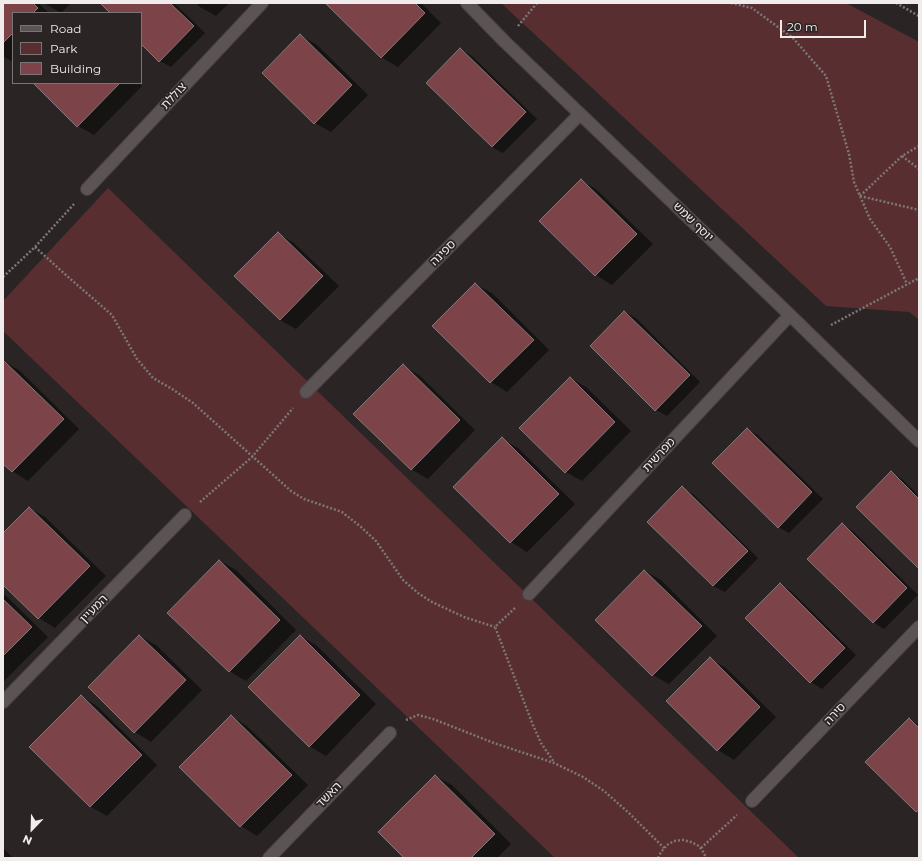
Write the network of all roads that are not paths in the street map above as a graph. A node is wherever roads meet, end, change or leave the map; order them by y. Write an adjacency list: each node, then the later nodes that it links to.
1 (262, 3): 4 (street, צוללת)
2 (467, 3): 3 (street, יוסף שמש)
3 (580, 114): 5 (street, יוסף שמש); 6 (street, ספינה)
4 (87, 189)
5 (790, 315): 7 (street, יוסף שמש); 9 (street, מפרשית)
6 (306, 392)
7 (919, 441)
8 (184, 515): 11 (street, המעיין)
9 (529, 594)
10 (919, 627): 13 (street, סירה)
11 (3, 702)
12 (390, 733): 14 (street, האשד)
13 (752, 801)
14 (269, 858)

